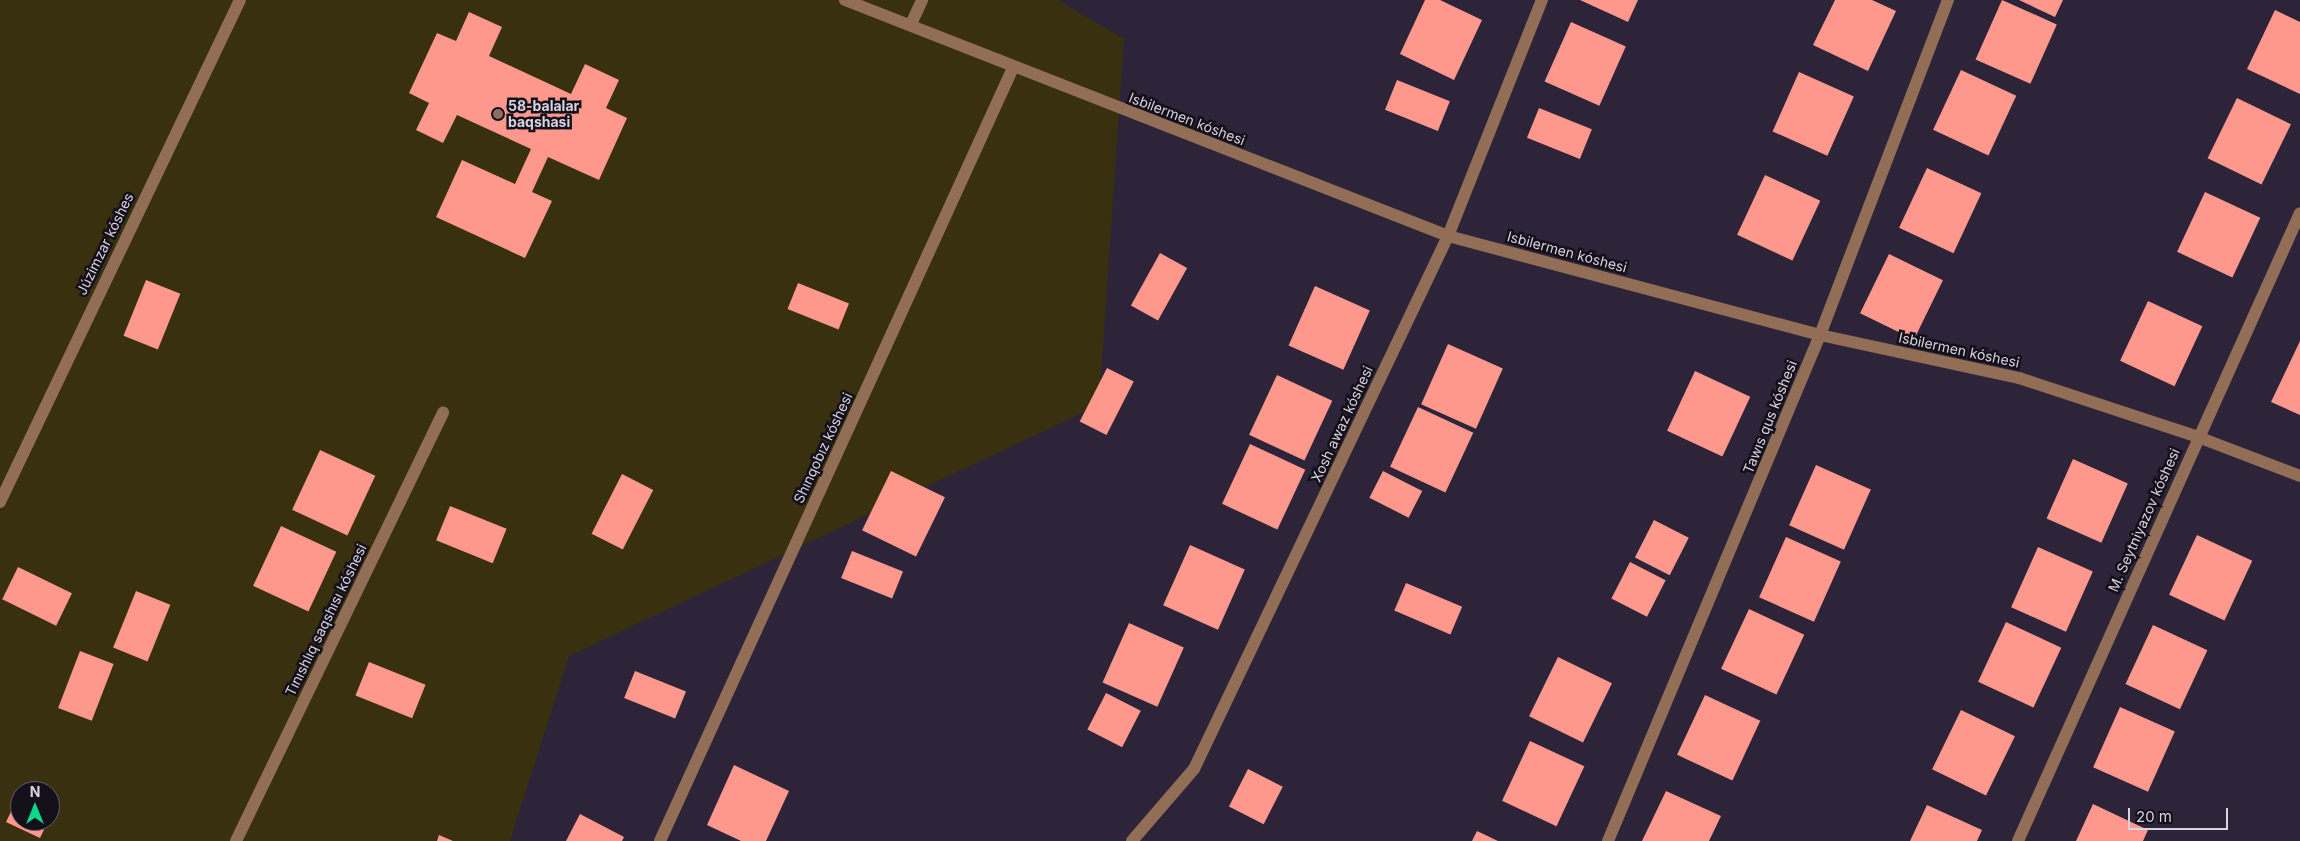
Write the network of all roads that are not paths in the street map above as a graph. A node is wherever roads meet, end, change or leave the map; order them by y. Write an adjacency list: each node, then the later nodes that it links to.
1 (240, 0): 14 (street, Júzimzar kóshes)
2 (845, 0): 6 (street, Isbilermen kóshesi)
3 (922, 0): 6 (street)
4 (1542, 0): 9 (street, Xosh awaz kóshesi)
5 (1948, 0): 10 (street, Tawıs qus kóshesi)
6 (910, 24): 7 (street, Isbilermen kóshesi)
7 (1013, 68): 9 (street, Isbilermen kóshesi); 16 (street, Shınqobız kóshesi)
8 (2300, 213): 12 (street, M. Seytniyazov kóshesi)
9 (1448, 236): 10 (street, Isbilermen kóshesi); 17 (street, Xosh awaz kóshesi)
10 (1820, 335): 12 (street, Isbilermen kóshesi); 18 (street, Tawıs qus kóshesi)
11 (443, 412): 15 (street, Tınıshlıq saqshısı kóshesi)
12 (2198, 437): 13 (street, Isbilermen kóshesi); 19 (street, M. Seytniyazov kóshesi)
13 (2300, 476)
14 (0, 502)
15 (236, 841)
16 (660, 841)
17 (1132, 841)
18 (1608, 841)
19 (2018, 841)

